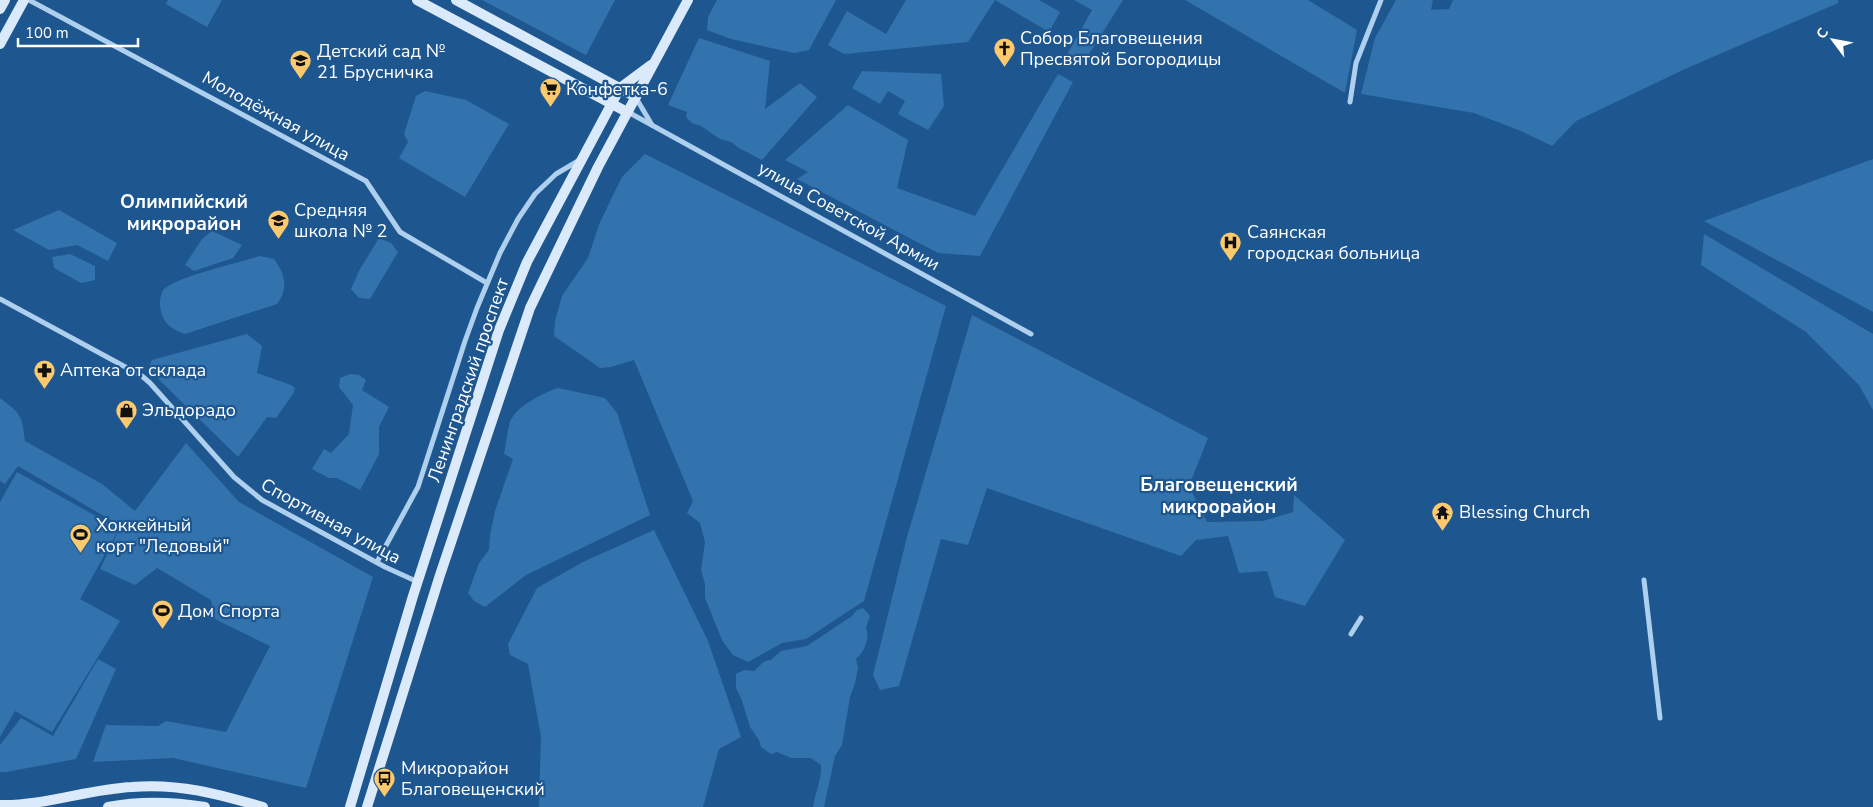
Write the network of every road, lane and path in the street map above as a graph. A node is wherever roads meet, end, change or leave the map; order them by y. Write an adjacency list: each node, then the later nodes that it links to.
1 (5, 0): 8 (main road)
2 (24, 0): 9 (main road)
3 (29, 0): 18 (street, Молодёжная улица)
4 (417, 0): 14 (main road, улица Советской Армии)
5 (456, 0): 11 (main road)
6 (688, 0): 10 (main road, Ленинградский проспект)
7 (1381, 0): 13 (street)
8 (0, 9)
9 (0, 44)
10 (655, 61): 11 (main road, Ленинградский проспект); 12 (main road, Ленинградский проспект)
11 (620, 88): 12 (main road); 14 (main road, Ленинградский проспект)
12 (636, 97): 15 (main road, Ленинградский проспект); 16 (street)
13 (1350, 102)
14 (612, 104): 15 (main road, улица Советской Армии); 17 (main road, Ленинградский проспект)
15 (627, 112): 16 (street, улица Советской Армии); 25 (main road, Ленинградский проспект)
16 (652, 126): 20 (street, улица Советской Армии)
17 (583, 158): 18 (street); 23 (main road, Ленинградский проспект)
18 (488, 282): 21 (street)
19 (0, 299): 21 (street, Спортивная улица)
20 (1032, 334)
21 (377, 562): 23 (street, Спортивная улица)
22 (1644, 580): 28 (street)
23 (418, 582): 24 (main road, Ленинградский проспект)
24 (413, 596): 25 (main road); 35 (main road, Ленинградский проспект)
25 (432, 602): 36 (main road, Ленинградский проспект)
26 (1361, 618): 27 (street)
27 (1351, 634)
28 (1660, 718)
29 (124, 788): 30 (main road); 31 (main road); 34 (main road)
30 (127, 803): 32 (main road); 33 (main road)
31 (0, 805)
32 (108, 807)
33 (205, 807)
34 (263, 807)
35 (350, 807)
36 (367, 807)

